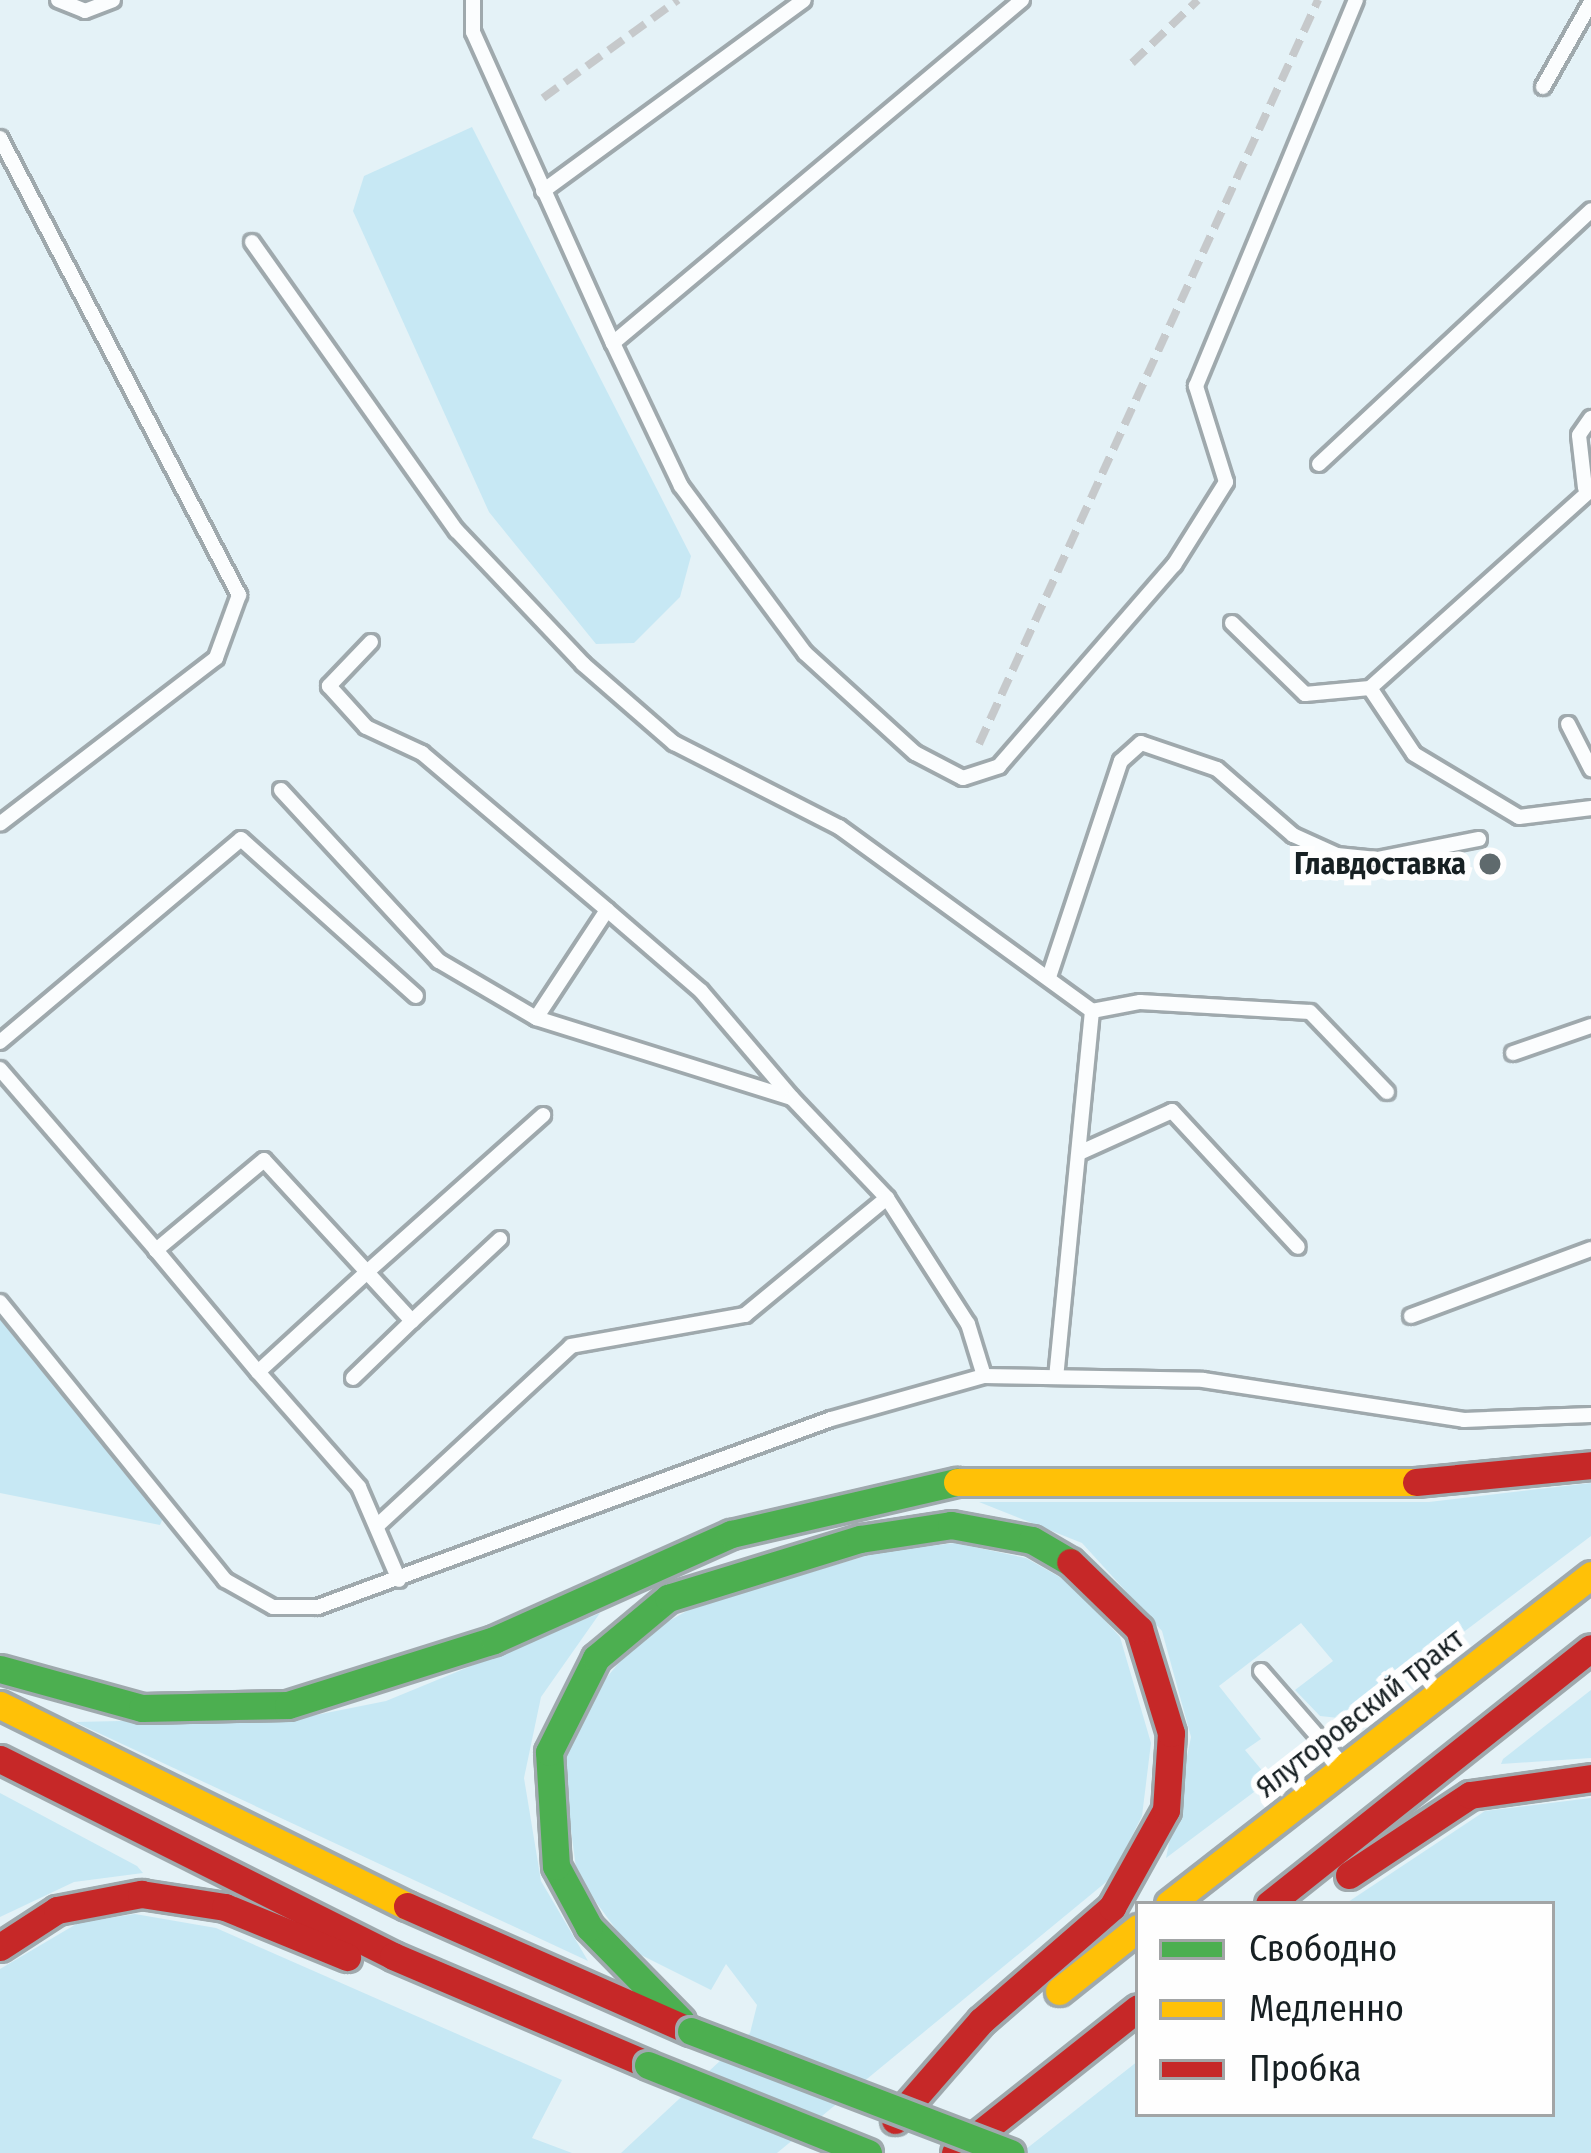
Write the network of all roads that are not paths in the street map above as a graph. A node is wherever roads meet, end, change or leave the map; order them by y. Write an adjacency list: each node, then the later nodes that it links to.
1 (58, 0): 2 (lane)
2 (113, 0)
3 (473, 0): 10 (lane)
4 (805, 0): 10 (lane)
5 (1022, 0): 13 (lane)
6 (1356, 0): 13 (lane)
7 (1591, 2): 8 (lane)
8 (1543, 87)
9 (0, 138): 24 (lane)
10 (543, 191): 13 (lane)
11 (1591, 210): 15 (lane)
12 (253, 242): 27 (lane)
13 (613, 343)
14 (1591, 418): 16 (lane)
15 (1318, 464)
16 (1588, 489): 19 (lane)
17 (1232, 623): 19 (lane)
18 (371, 642): 26 (lane)
19 (1370, 688): 23 (lane)
20 (1568, 724): 21 (lane)
21 (1591, 769)
22 (281, 790): 30 (lane)
23 (1591, 808)
24 (0, 824)
25 (1479, 839): 27 (lane)
26 (607, 910): 30 (lane); 36 (lane)
27 (1049, 977): 29 (lane)
28 (416, 996): 32 (lane)
29 (1092, 1011): 35 (lane); 38 (lane)
30 (536, 1018): 36 (lane)
31 (1591, 1026): 33 (lane)
32 (0, 1042)
33 (1513, 1053)
34 (0, 1069): 43 (lane)
35 (1387, 1092)
36 (792, 1098): 39 (lane)
37 (544, 1115): 44 (lane)
38 (1079, 1153): 41 (lane); 48 (lane)
39 (887, 1198): 50 (lane); 54 (lane)
40 (500, 1239): 47 (lane)
41 (1298, 1247)
42 (1591, 1249): 46 (lane)
43 (156, 1250): 44 (lane); 49 (lane)
44 (367, 1272): 47 (lane); 49 (lane)
45 (0, 1302): 56 (lane)
46 (1411, 1316)
47 (412, 1321): 51 (lane)
48 (1057, 1370): 50 (lane); 52 (lane)
49 (258, 1372): 54 (lane)
50 (984, 1376): 56 (lane)
51 (352, 1378)
52 (1591, 1415)
53 (1591, 1465): 58 (main road)
54 (378, 1525): 56 (lane)
55 (1591, 1575): 62 (main road, Ялуторовский тракт)
56 (399, 1580)
57 (1591, 1648): 65 (main road)
58 (0, 1670)
59 (1261, 1671): 62 (lane)
60 (0, 1705): 71 (main road)
61 (0, 1760): 73 (main road)
62 (1344, 1766): 64 (main road, Ялуторовский тракт)
63 (1591, 1778): 66 (main road)
64 (1173, 1901)
65 (1273, 1901)
66 (1314, 1901)
67 (1135, 1930): 74 (main road)
68 (0, 1947): 73 (main road)
69 (1135, 2010): 72 (main road)
70 (1135, 2021): 72 (main road)
71 (691, 2031): 74 (main road); 78 (main road, bridge)
72 (1074, 2058): 77 (main road)
73 (640, 2062): 76 (main road, bridge)
74 (895, 2120): 75 (main road)
75 (852, 2153)
76 (868, 2153)
77 (955, 2153)
78 (1010, 2153)

